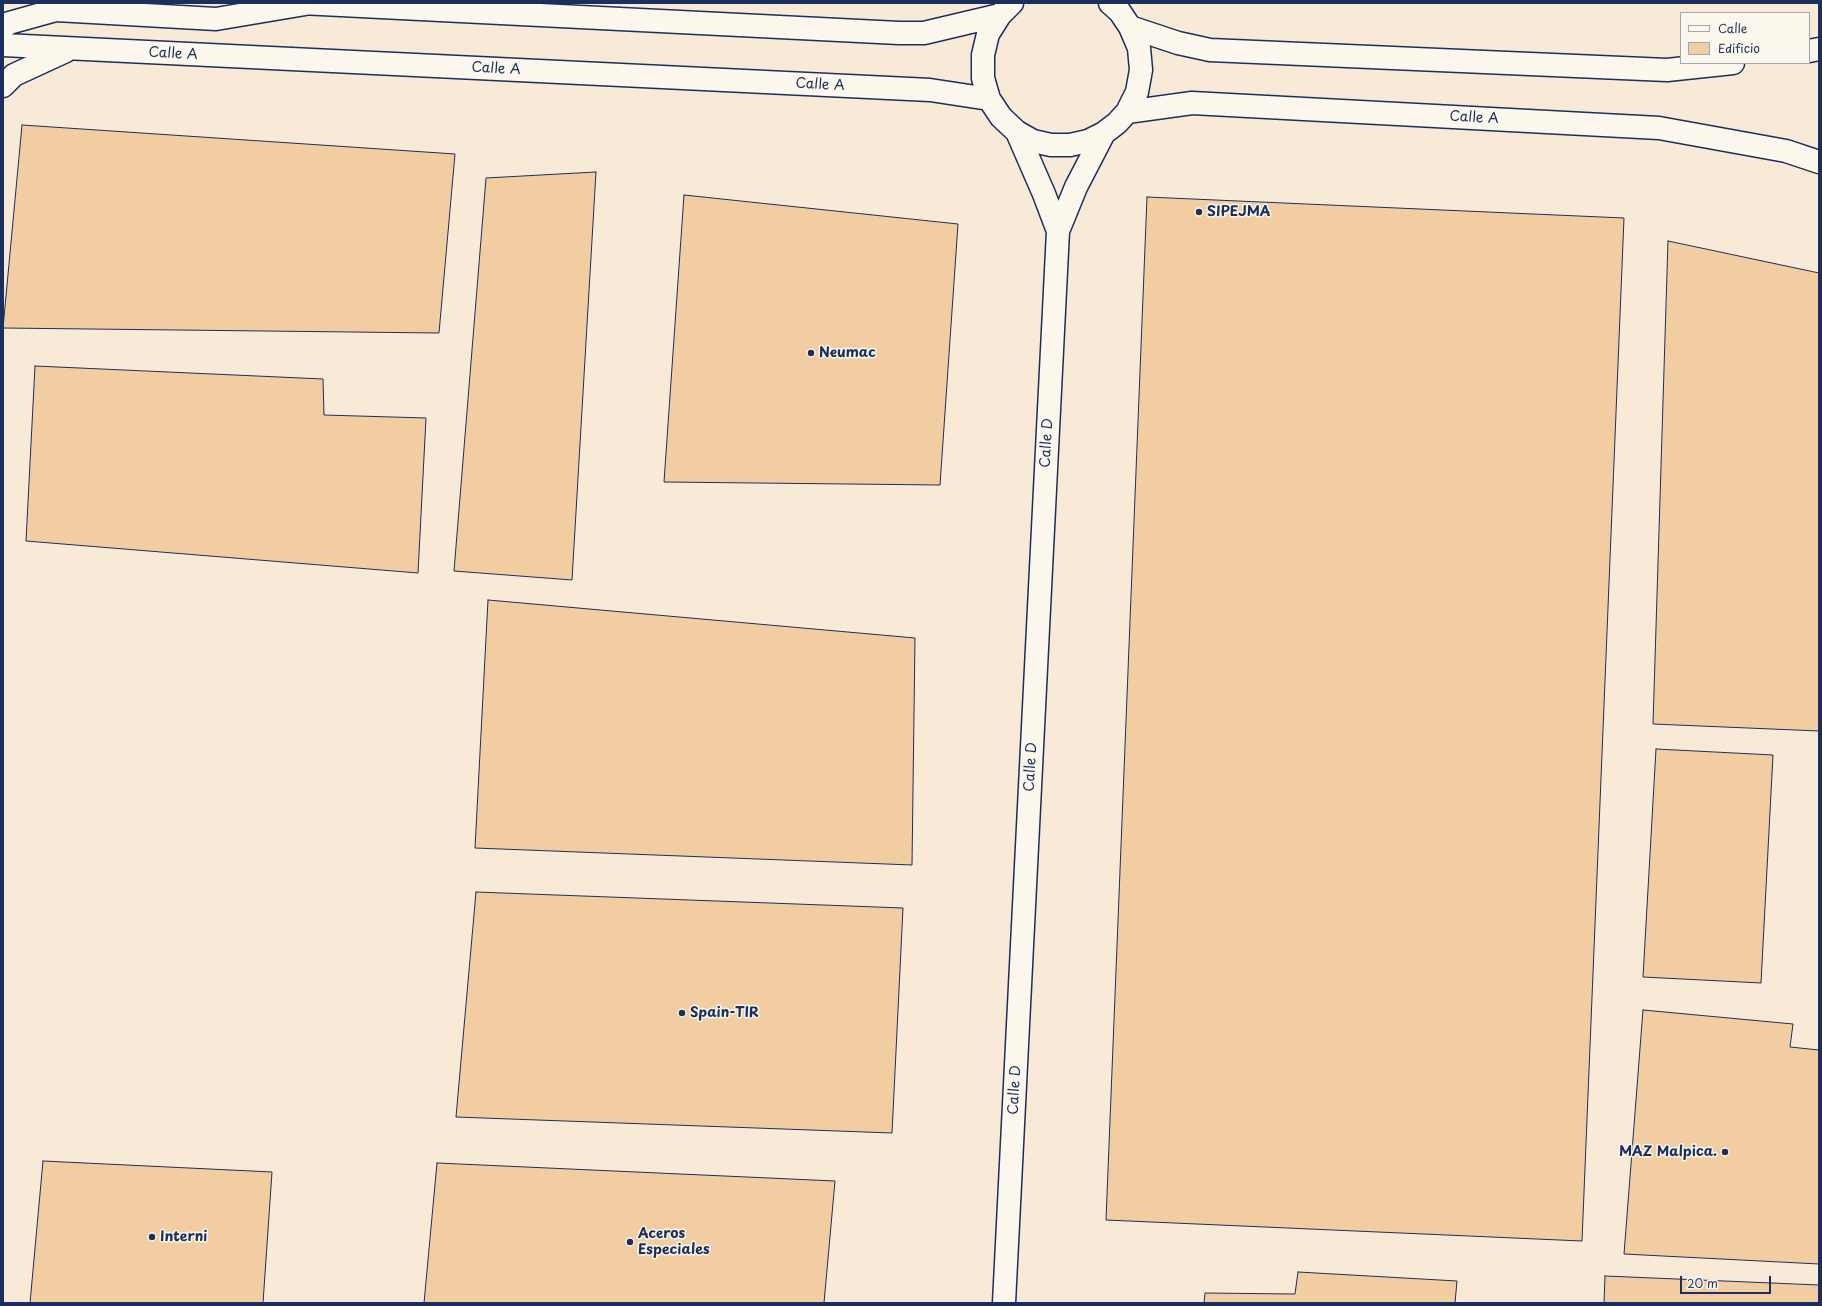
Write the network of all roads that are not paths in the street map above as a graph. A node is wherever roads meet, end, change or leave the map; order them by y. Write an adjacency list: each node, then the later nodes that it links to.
1 (301, 3): 3 (street)
2 (1110, 3): 6 (street)
3 (311, 4): 4 (street); 5 (street)
4 (1006, 9): 11 (street)
5 (3, 27)
6 (1130, 27): 9 (street); 12 (street)
7 (3, 46): 8 (street, Calle A)
8 (69, 49): 10 (street); 11 (street, Calle A)
9 (1724, 64)
10 (3, 86)
11 (989, 99): 13 (street)
12 (1127, 112): 14 (street); 15 (street, Calle A)
13 (1017, 132): 14 (street); 16 (street, Calle D)
14 (1104, 133): 16 (street, Calle D)
15 (1819, 162)
16 (1058, 231): 17 (street, Calle D)
17 (1004, 1303)

